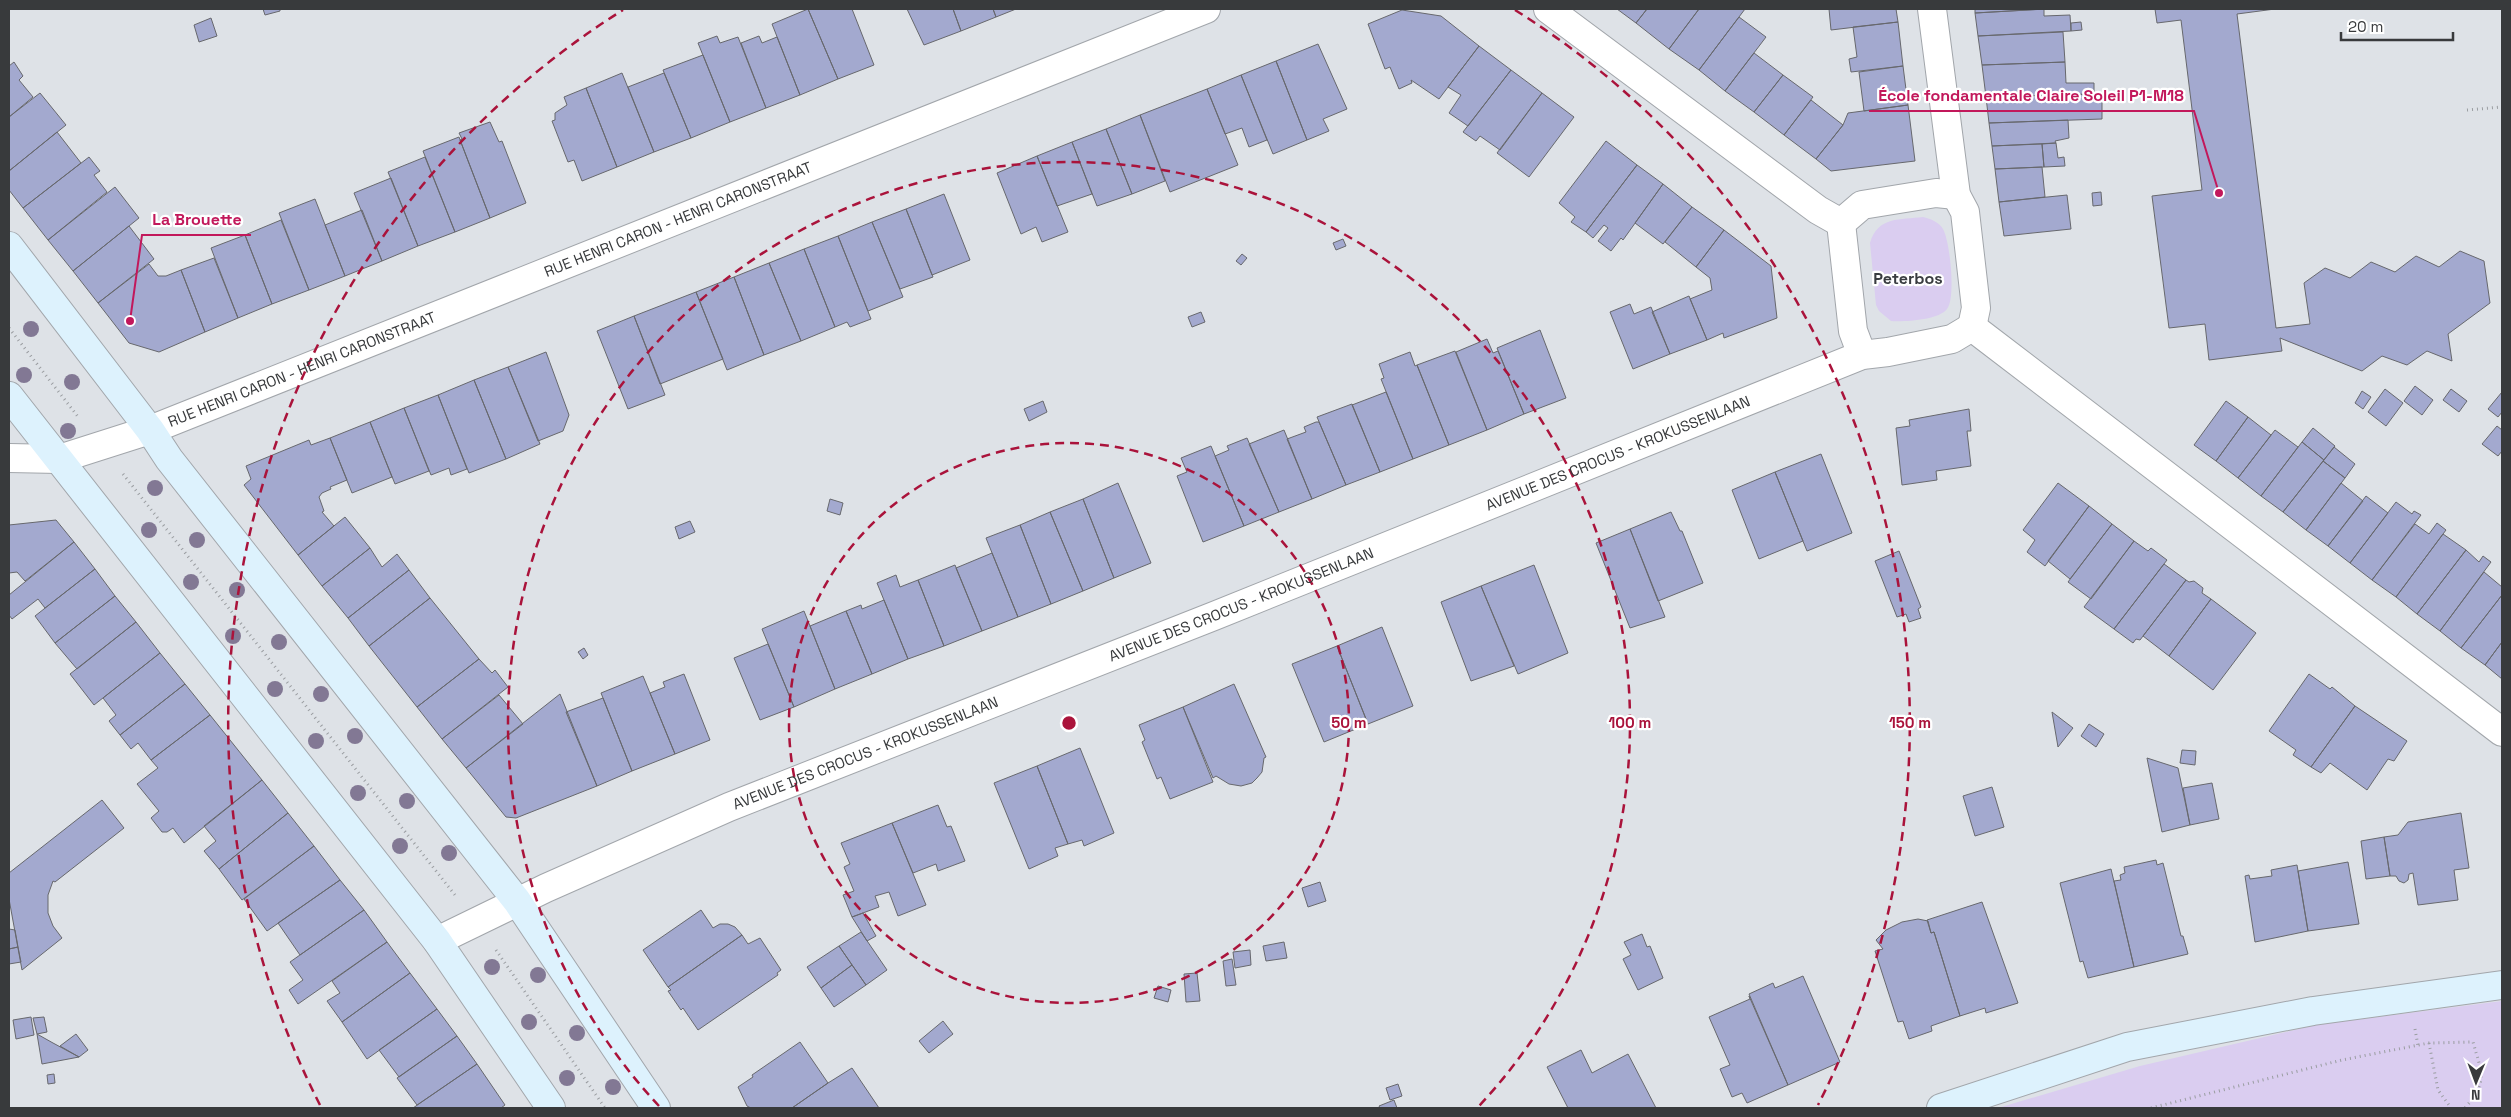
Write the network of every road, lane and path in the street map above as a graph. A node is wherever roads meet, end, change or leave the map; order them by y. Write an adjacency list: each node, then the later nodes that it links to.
1 (1206, 9): 13 (street, RUE HENRI CARON - HENRI CARONSTRAAT)
2 (1548, 9): 7 (street)
3 (1932, 9): 6 (street)
4 (2502, 107): 5 (path)
5 (2467, 110)
6 (1956, 195): 7 (street); 9 (street)
7 (1841, 222): 11 (street)
8 (9, 246): 13 (street)
9 (1972, 326): 11 (street, AVENUE DES CROCUS - KROKUSSENLAAN); 17 (street)
10 (9, 328): 14 (path)
11 (1862, 355): 18 (street, AVENUE DES CROCUS - KROKUSSENLAAN)
12 (9, 396): 16 (street)
13 (150, 430): 14 (street, RUE HENRI CARON - HENRI CARONSTRAAT); 18 (street)
14 (101, 446): 16 (street, RUE HENRI CARON - HENRI CARONSTRAAT); 19 (path)
15 (9, 458): 16 (street, RUE HENRI CARON - HENRI CARONSTRAAT)
16 (59, 458): 20 (street)
17 (2502, 732)
18 (518, 902): 19 (street, AVENUE DES CROCUS - KROKUSSENLAAN); 25 (street)
19 (476, 921): 20 (street, AVENUE DES CROCUS - KROKUSSENLAAN); 24 (path)
20 (437, 941): 23 (street)
21 (2502, 985): 26 (street)
22 (2429, 1043): 27 (path); 28 (path); 29 (path)
23 (551, 1108)
24 (605, 1108)
25 (656, 1108)
26 (1941, 1108)
27 (2150, 1108)
28 (2451, 1108)
29 (2465, 1108)

